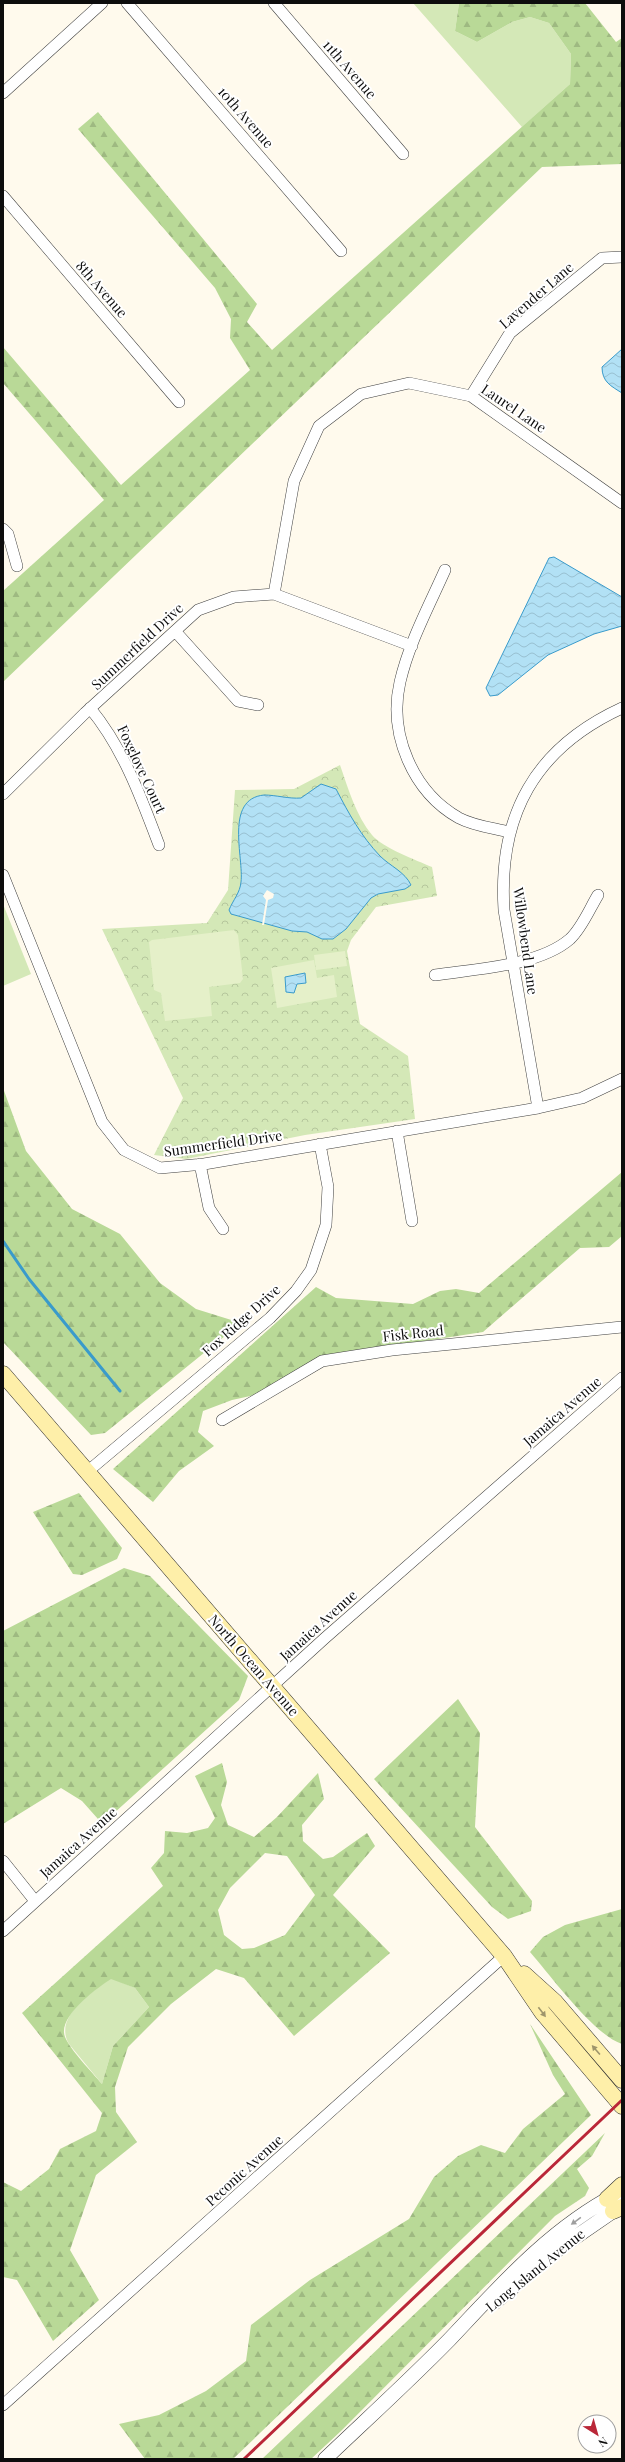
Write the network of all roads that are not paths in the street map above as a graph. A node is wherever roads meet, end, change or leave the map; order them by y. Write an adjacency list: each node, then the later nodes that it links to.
1 (102, 3): 4 (street)
2 (127, 3): 7 (street, 10th Avenue)
3 (274, 3): 5 (street, 11th Avenue)
4 (3, 94)
5 (403, 154)
6 (3, 196): 10 (street, 8th Avenue)
7 (341, 251)
8 (622, 257): 9 (street, Lavender Lane)
9 (471, 396): 11 (street, Laurel Lane); 15 (street, Laurel Lane)
10 (179, 402)
11 (622, 503)
12 (3, 529): 13 (street)
13 (17, 566)
14 (445, 570): 17 (street)
15 (274, 594): 16 (street, Summerfield Drive); 17 (street, Summerfield Drive)
16 (174, 631): 18 (street); 19 (street, Summerfield Drive)
17 (412, 646): 22 (street)
18 (258, 705)
19 (90, 708): 21 (street, Summerfield Drive); 23 (street, Foxglove Court)
20 (622, 708): 22 (street, Willowbend Lane)
21 (3, 794)
22 (509, 832): 26 (street, Willowbend Lane)
23 (159, 845)
24 (3, 876): 32 (street, Summerfield Drive)
25 (598, 895): 26 (street)
26 (513, 962): 27 (street); 29 (street, Willowbend Lane)
27 (435, 975)
28 (622, 1079): 29 (street, Summerfield Drive)
29 (538, 1108): 30 (street, Summerfield Drive)
30 (396, 1131): 31 (street, Summerfield Drive); 33 (street)
31 (320, 1144): 32 (street, Summerfield Drive); 39 (street, Fox Ridge Drive)
32 (200, 1164): 34 (street)
33 (412, 1221)
34 (223, 1229)
35 (622, 1328): 38 (street, Fisk Road)
36 (3, 1374): 39 (main road, North Ocean Avenue)
37 (622, 1378): 40 (street, Jamaica Avenue)
38 (222, 1420)
39 (87, 1472): 40 (main road, North Ocean Avenue)
40 (272, 1686): 42 (street, Jamaica Avenue); 44 (main road, North Ocean Avenue)
41 (3, 1861): 42 (street)
42 (35, 1901): 43 (street, Jamaica Avenue)
43 (3, 1931)
44 (504, 1956): 45 (main road, North Ocean Avenue, one-way to 44); 46 (main road, North Ocean Avenue, one-way to 46); 50 (street, Peconic Avenue)
45 (622, 2080)
46 (622, 2106)
47 (622, 2185): 49 (main road)
48 (622, 2191): 49 (street, Long Island Avenue)
49 (616, 2206): 51 (street, Long Island Avenue)
50 (3, 2405)
51 (325, 2459)

